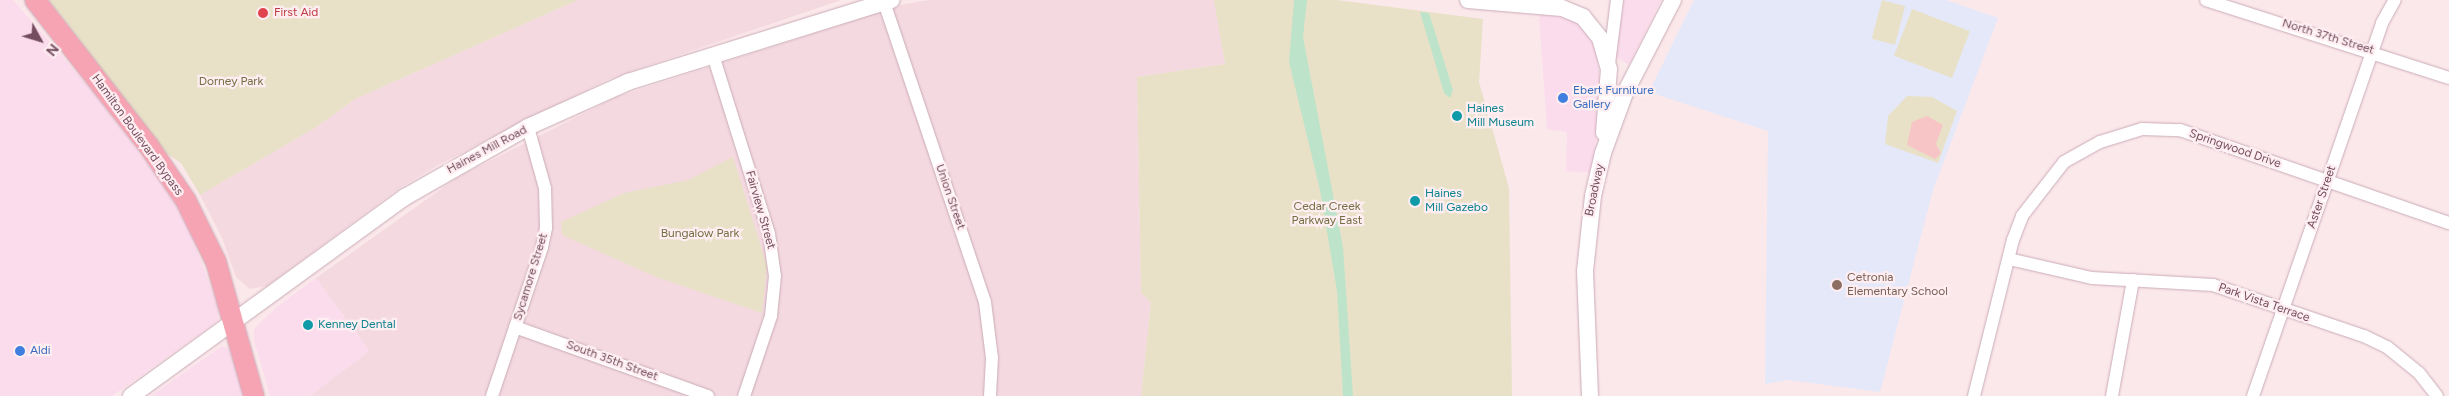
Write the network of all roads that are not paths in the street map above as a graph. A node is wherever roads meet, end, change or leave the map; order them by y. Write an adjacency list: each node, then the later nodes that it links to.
1 (35, 0): 19 (main road, Hamilton Boulevard Bypass)
2 (1468, 0): 10 (street)
3 (1617, 0): 10 (street)
4 (1673, 0): 13 (street, Broadway)
5 (2206, 0): 8 (street, North 37th Street)
6 (2395, 0): 8 (street, Aster Street)
7 (888, 1): 9 (street, Haines Mill Road); 26 (street, Union Street)
8 (2372, 50): 11 (street, North 37th Street); 14 (street, Aster Street)
9 (713, 55): 12 (street, Haines Mill Road); 25 (street, Fairview Street)
10 (1609, 69): 13 (street)
11 (2449, 78)
12 (528, 127): 19 (street, Haines Mill Road); 20 (street, Sycamore Street)
13 (1603, 153): 27 (street, Broadway)
14 (2328, 181): 15 (street, Springwood Drive); 16 (street, Springwood Drive); 18 (street, Aster Street)
15 (2449, 223)
16 (2009, 259): 17 (street, Park Vista Terrace); 28 (street, Springwood Drive)
17 (2133, 280): 18 (street, Park Vista Terrace); 29 (street)
18 (2283, 311): 30 (street, Aster Street); 31 (street, Park Vista Terrace)
19 (234, 324): 21 (street, Haines Mill Road); 22 (main road, Hamilton Boulevard Bypass)
20 (515, 327): 23 (street, Sycamore Street); 24 (street, South 35th Street)
21 (132, 396)
22 (254, 396)
23 (492, 396)
24 (708, 396)
25 (744, 396)
26 (990, 396)
27 (1590, 396)
28 (1974, 396)
29 (2112, 396)
30 (2253, 396)
31 (2437, 396)

